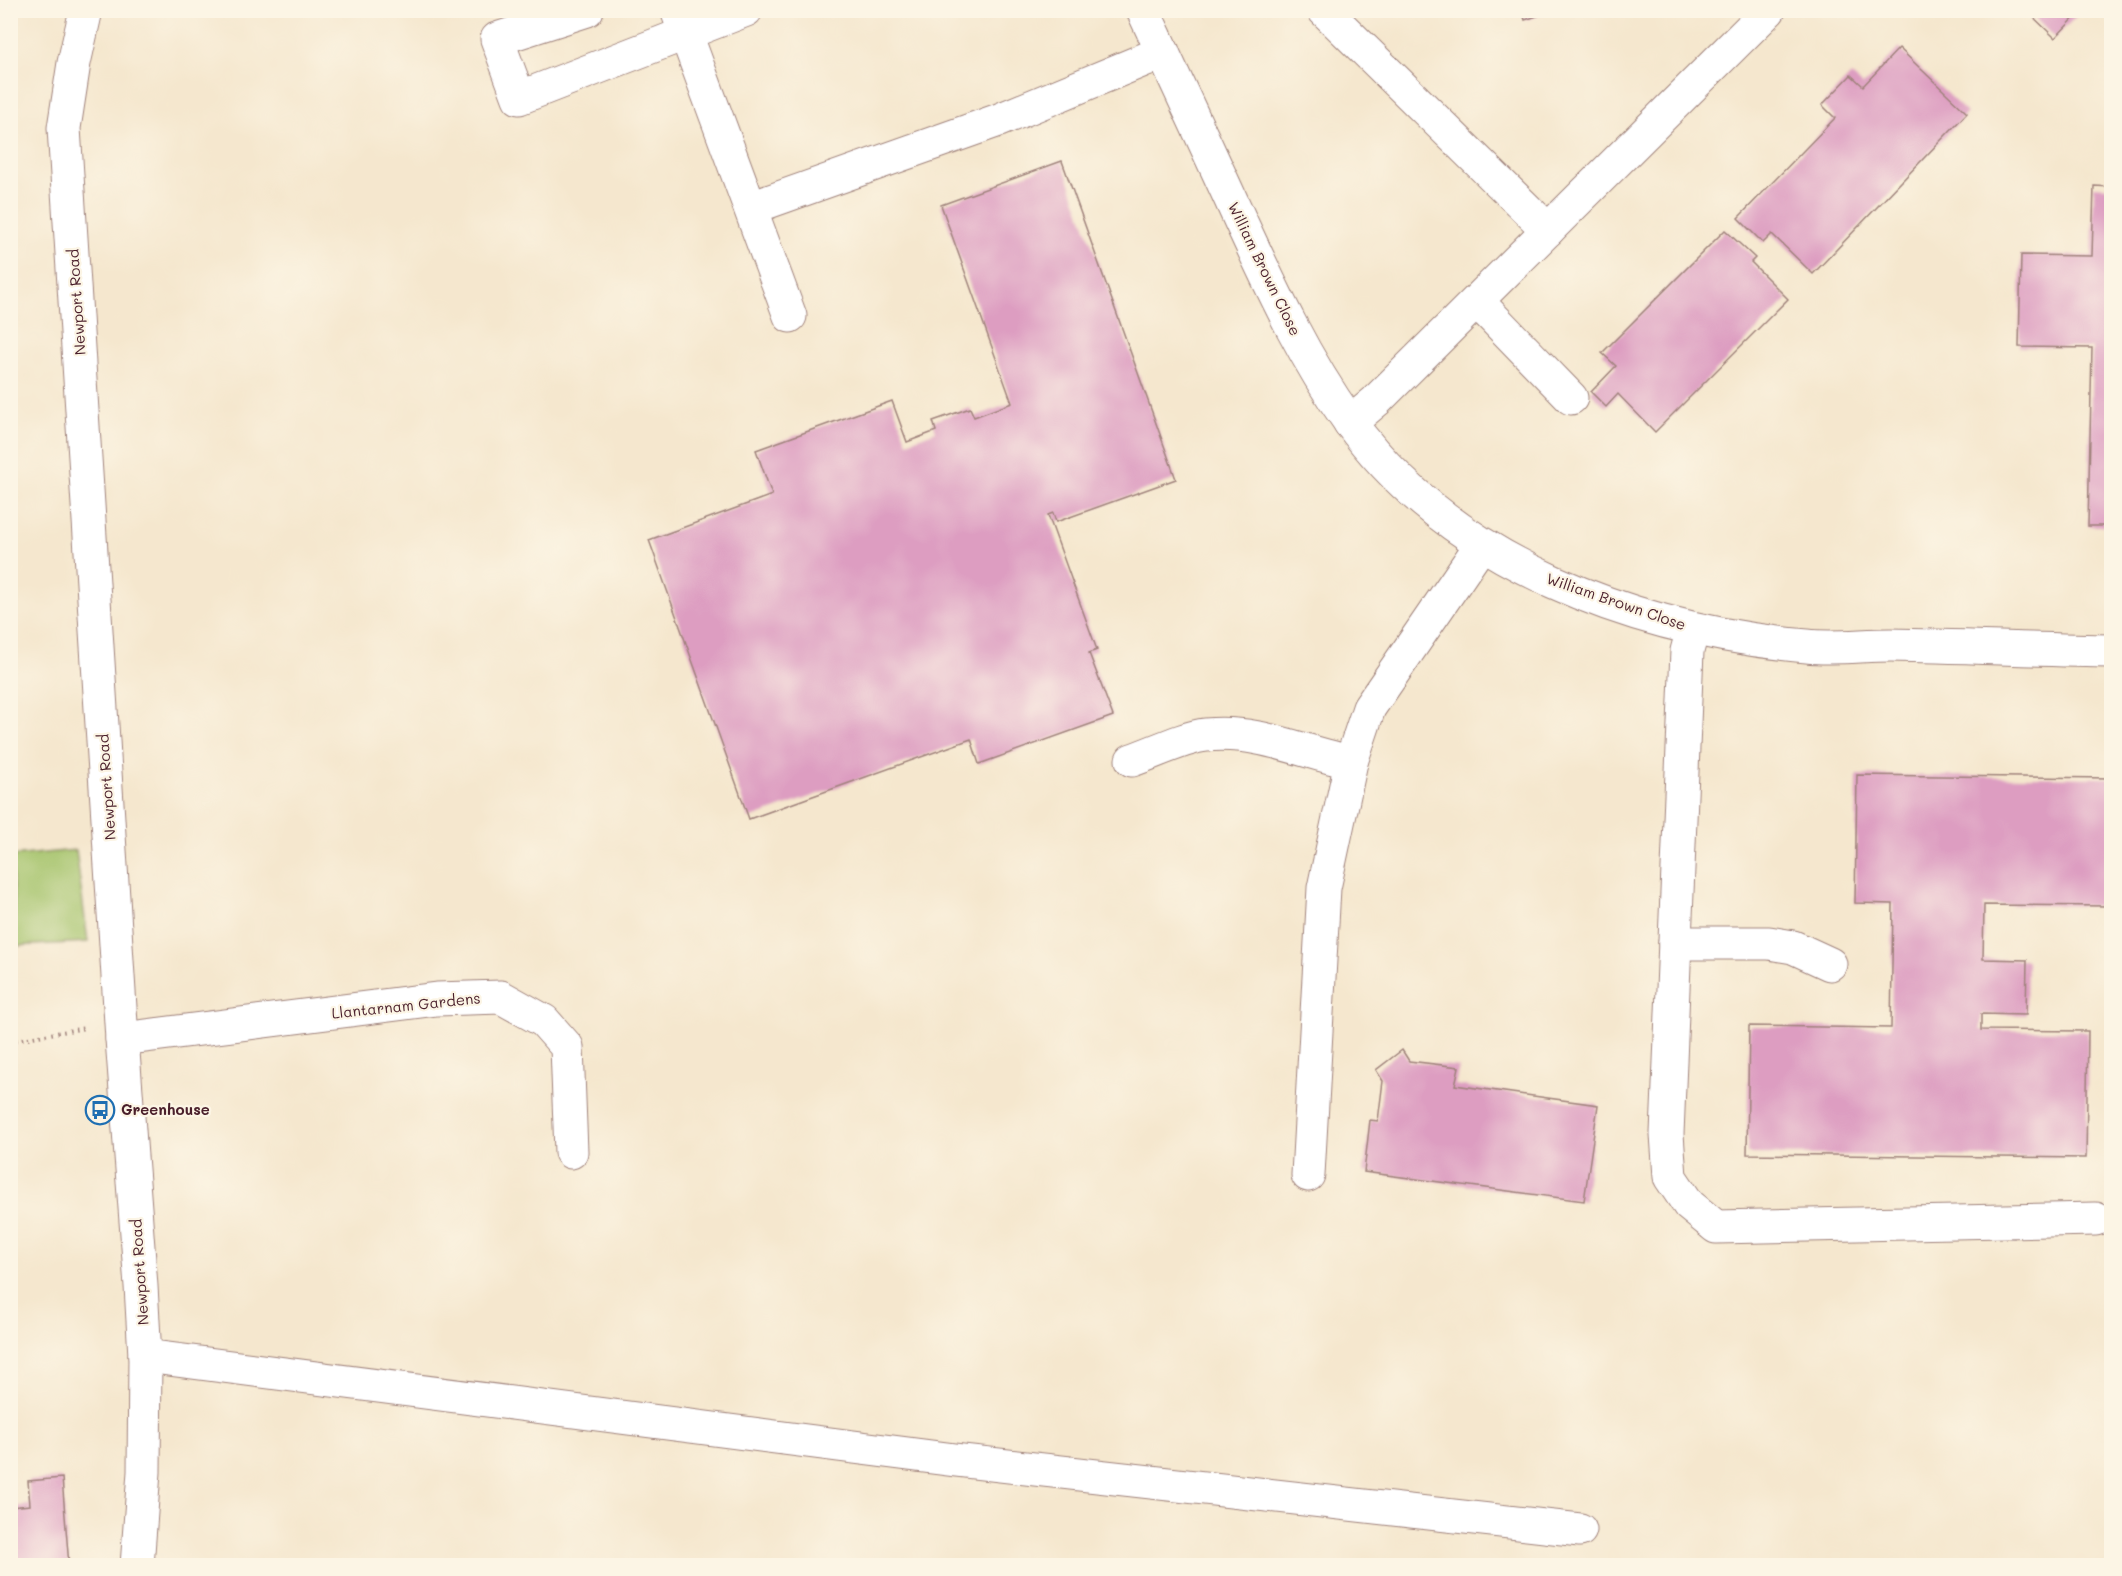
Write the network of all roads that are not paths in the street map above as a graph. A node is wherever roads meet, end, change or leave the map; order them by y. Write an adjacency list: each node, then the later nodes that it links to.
1 (86, 10): 22 (street, Newport Road)
2 (587, 10): 7 (street)
3 (746, 10): 7 (street)
4 (1143, 10): 8 (street, William Brown Close)
5 (1324, 10): 10 (street)
6 (1759, 15): 10 (street)
7 (681, 21): 9 (street)
8 (1162, 52): 9 (street); 14 (street, William Brown Close)
9 (751, 208): 12 (street)
10 (1548, 230): 11 (street)
11 (1477, 301): 13 (street); 14 (street)
12 (790, 316)
13 (1571, 398)
14 (1350, 423): 15 (street, William Brown Close)
15 (1481, 545): 16 (street, William Brown Close); 19 (street)
16 (1693, 628): 17 (street, William Brown Close); 20 (street)
17 (2112, 651)
18 (1132, 760): 19 (street)
19 (1351, 762): 24 (street)
20 (1675, 944): 21 (street); 25 (street)
21 (1830, 964)
22 (122, 1031): 23 (street, Llantarnam Gardens); 26 (street, Newport Road)
23 (572, 1152)
24 (1308, 1175)
25 (2096, 1219)
26 (145, 1356): 27 (street); 28 (street, Newport Road)
27 (1580, 1530)
28 (137, 1566)

